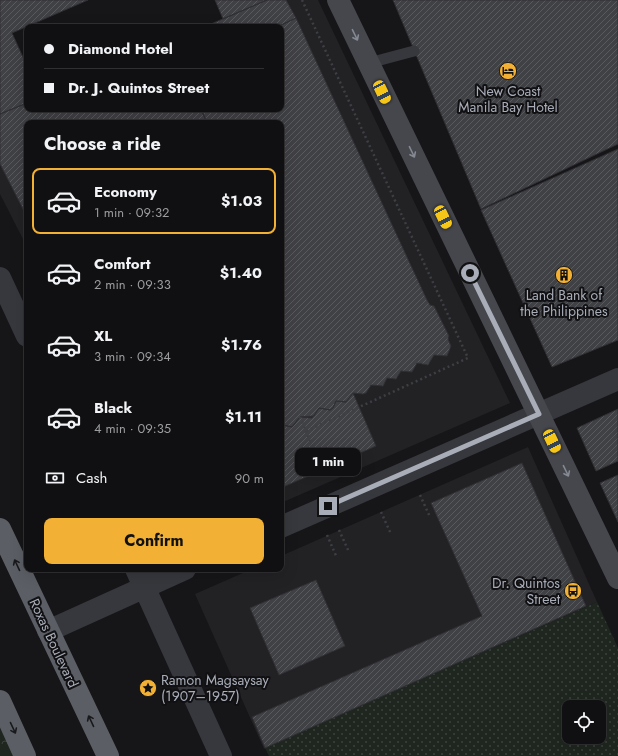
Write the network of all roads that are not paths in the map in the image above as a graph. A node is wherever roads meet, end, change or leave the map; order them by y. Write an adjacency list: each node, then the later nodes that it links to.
1 (338, 0): 3 (main road, one-way to 3)
2 (414, 51): 3 (lane)
3 (369, 64): 7 (main road, one-way to 7)
4 (0, 278): 5 (street)
5 (24, 330)
6 (618, 379): 7 (street)
7 (539, 414): 8 (street); 12 (main road, one-way to 12)
8 (284, 526)
9 (0, 529): 13 (highway, Roxas Boulevard, one-way to 9)
10 (169, 572): 11 (street)
11 (140, 578): 13 (street); 17 (street)
12 (618, 578)
13 (48, 631): 16 (highway, Roxas Boulevard, one-way to 13)
14 (0, 701): 15 (highway, one-way to 15)
15 (25, 756)
16 (108, 756)
17 (221, 756)

